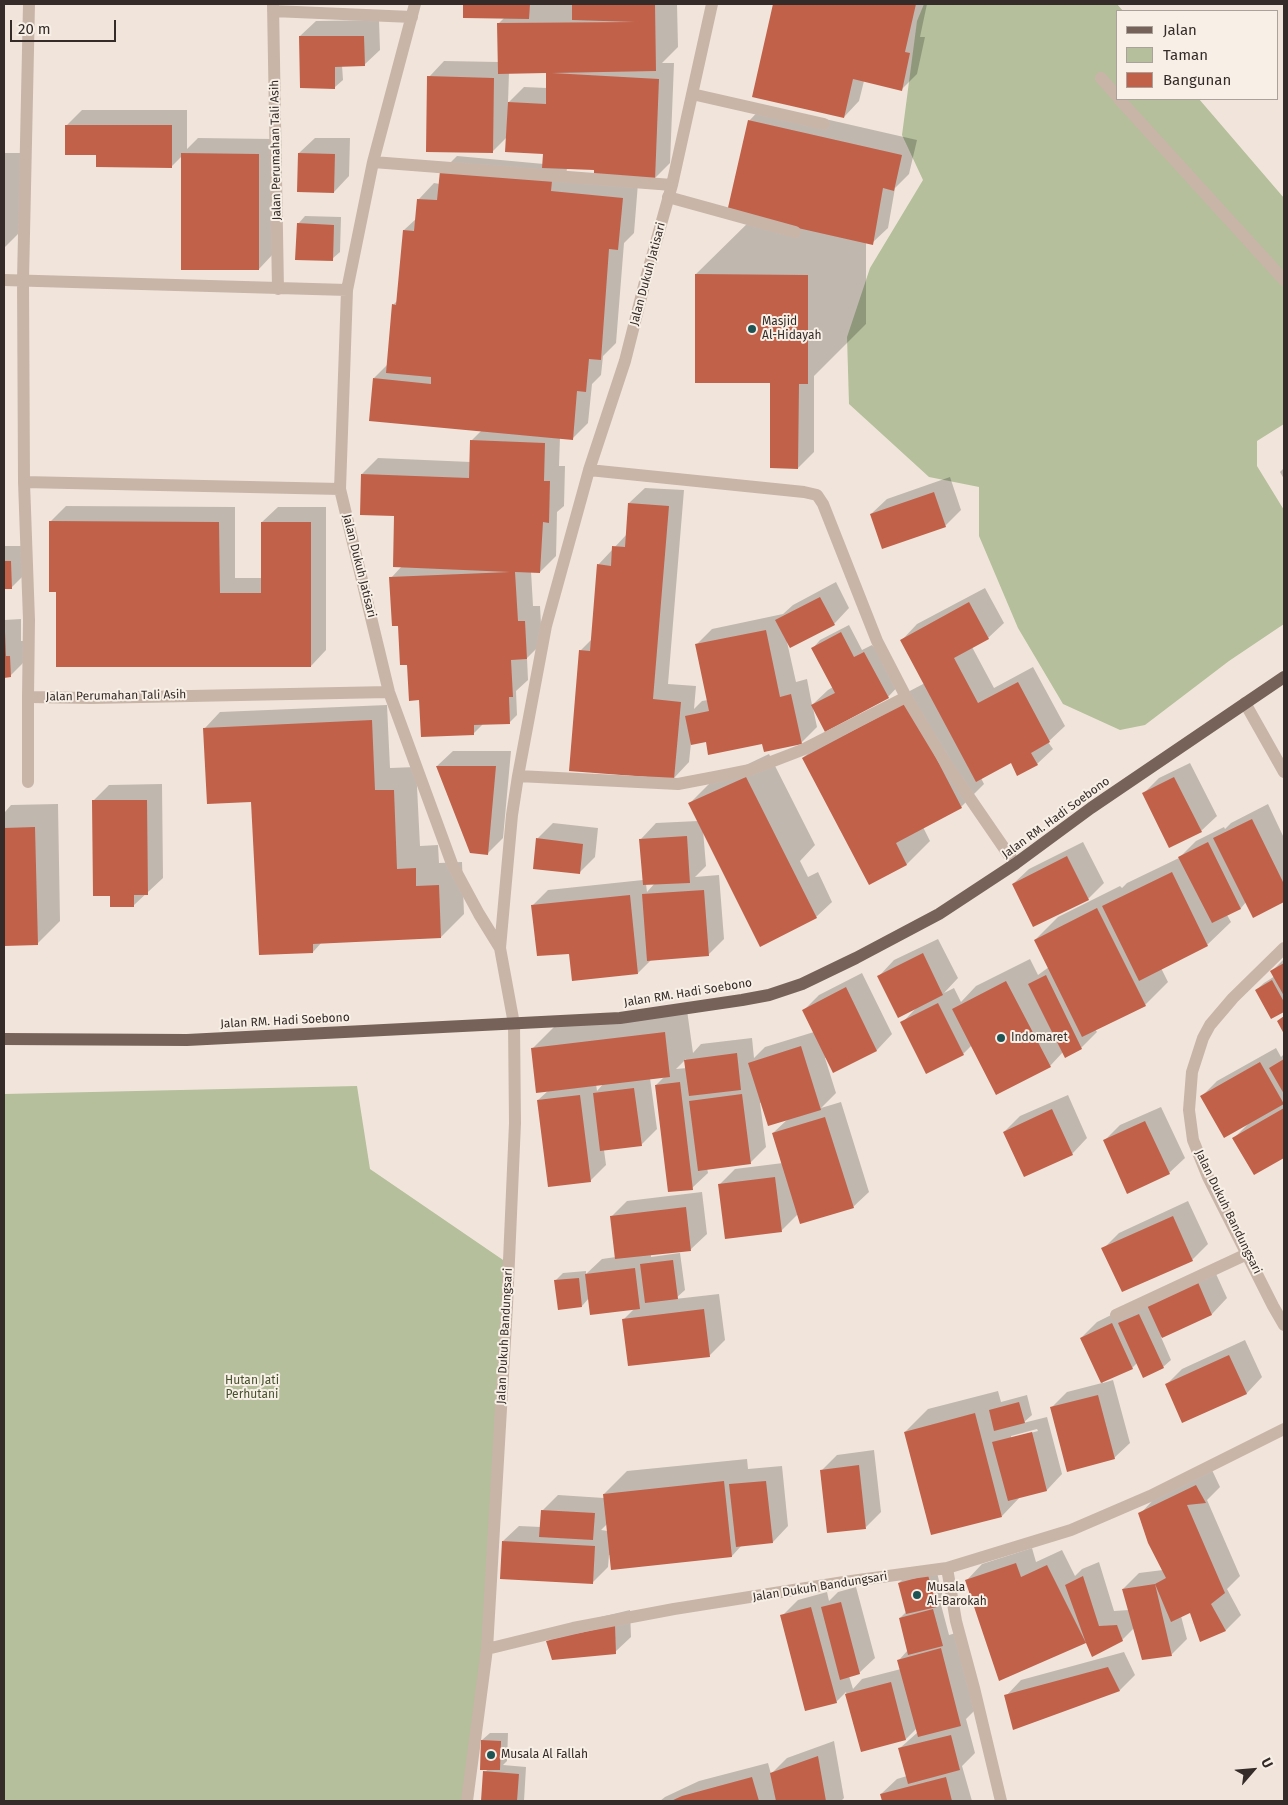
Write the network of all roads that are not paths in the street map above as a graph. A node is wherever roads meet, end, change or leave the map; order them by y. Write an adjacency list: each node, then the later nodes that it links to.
1 (29, 4): 16 (street, Jalan Perumahan Tali Asih)
2 (415, 4): 5 (street, Jalan Dukuh Jatisari)
3 (712, 4): 7 (street, Jalan Dukuh Jatisari)
4 (273, 8): 5 (street, Jalan Perumahan Tali Asih); 18 (street, Jalan Perumahan Tali Asih)
5 (412, 17): 11 (street, Jalan Dukuh Jatisari)
6 (1101, 78): 8 (street)
7 (692, 94): 10 (street); 12 (street, Jalan Dukuh Jatisari)
8 (1116, 95)
9 (1120, 100): 17 (street)
10 (824, 124)
11 (373, 162): 12 (street); 19 (street, Jalan Dukuh Jatisari)
12 (672, 185): 13 (street, Jalan Dukuh Jatisari)
13 (668, 197): 14 (street); 20 (street, Jalan Dukuh Jatisari)
14 (795, 232)
15 (4, 280): 16 (street)
16 (23, 280): 18 (street); 21 (street, Jalan Perumahan Tali Asih)
17 (1284, 280)
18 (278, 289): 19 (street)
19 (347, 290): 22 (street, Jalan Dukuh Jatisari)
20 (589, 470): 25 (street); 29 (street, Jalan Dukuh Jatisari)
21 (24, 482): 22 (street); 26 (street, Jalan Perumahan Tali Asih)
22 (340, 489): 24 (street, Jalan Dukuh Jatisari)
23 (1284, 677): 27 (main road, Jalan RM. Hadi Soebono)
24 (390, 692): 26 (street, Jalan Perumahan Tali Asih); 32 (street, Jalan Dukuh Jatisari)
25 (906, 696): 29 (street); 31 (street)
26 (28, 697): 30 (street)
27 (1245, 703): 28 (street); 31 (main road, Jalan RM. Hadi Soebono)
28 (1284, 772)
29 (518, 776): 32 (street, Jalan Dukuh Jatisari)
30 (28, 782)
31 (1015, 864): 34 (main road, Jalan RM. Hadi Soebono)
32 (500, 948): 34 (street, Jalan Dukuh Jatisari)
33 (1284, 948): 36 (street, Jalan Dukuh Bandungsari)
34 (514, 1024): 35 (main road, Jalan RM. Hadi Soebono); 41 (street, Jalan Dukuh Bandungsari)
35 (4, 1039)
36 (1247, 1254): 37 (street); 38 (street, Jalan Dukuh Bandungsari)
37 (1116, 1315)
38 (1284, 1325)
39 (1284, 1429): 40 (street, Jalan Dukuh Bandungsari)
40 (947, 1568): 41 (street, Jalan Dukuh Bandungsari); 43 (street)
41 (487, 1649): 42 (street, Jalan Dukuh Bandungsari)
42 (467, 1801)
43 (1001, 1801)

